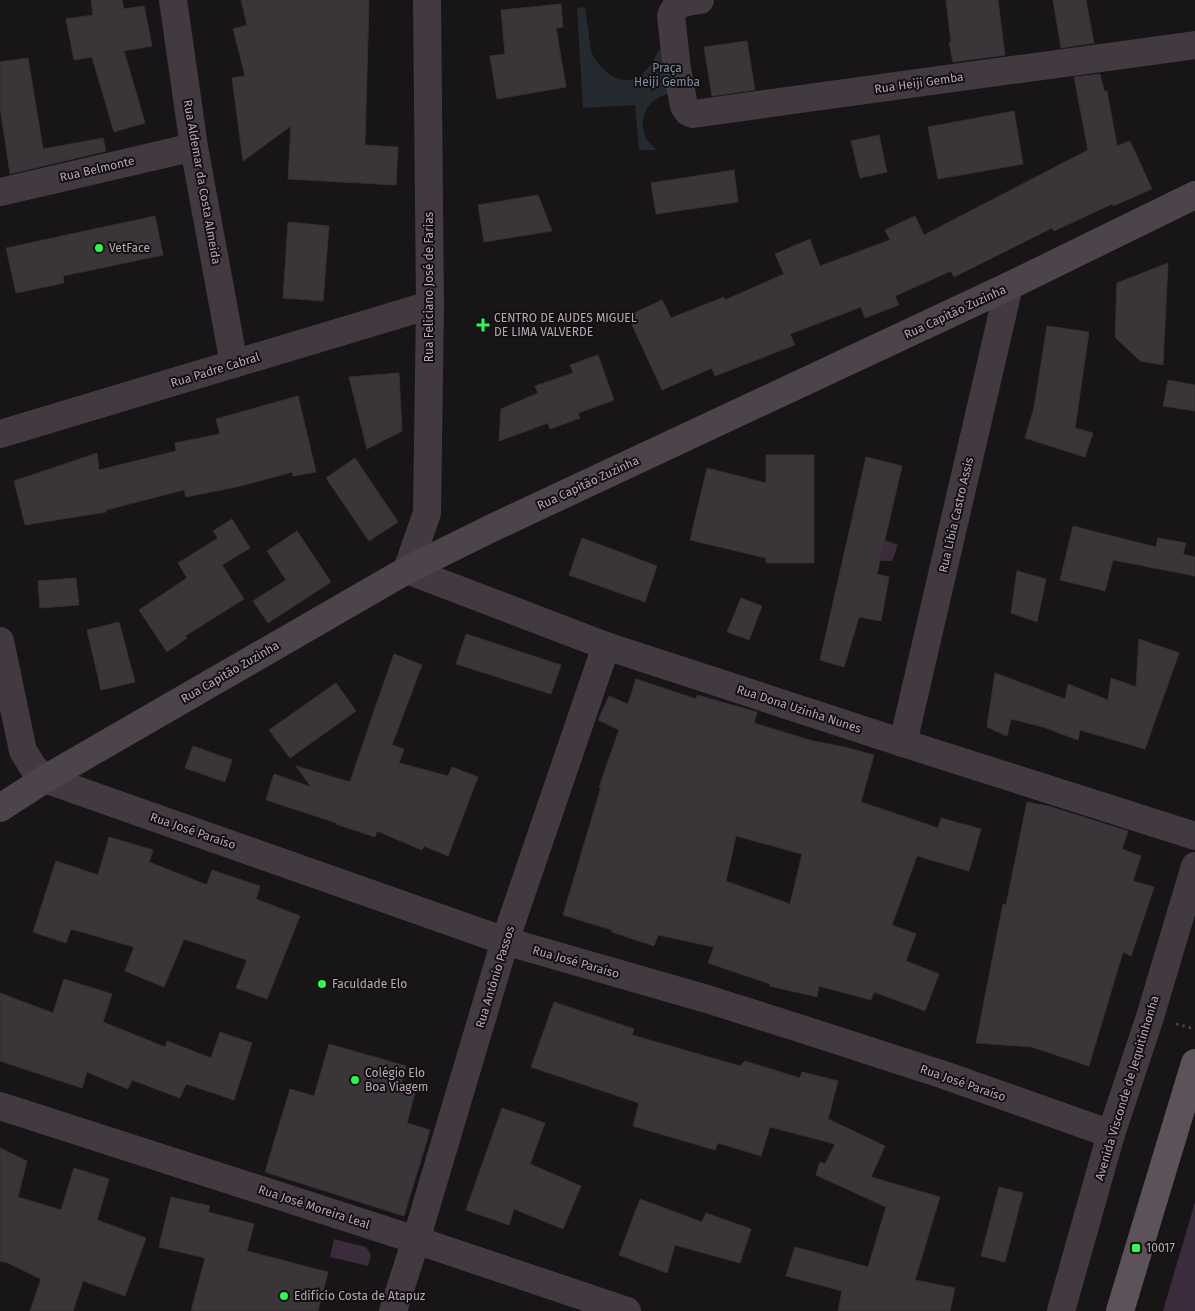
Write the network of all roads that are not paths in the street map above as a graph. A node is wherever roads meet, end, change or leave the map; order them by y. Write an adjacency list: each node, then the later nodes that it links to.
1 (172, 0): 5 (street, Rua Aldemar da Costa Almeida)
2 (427, 0): 9 (street, Rua Feliciano José de Farias)
3 (700, 0): 4 (street, Rua Heiji Gemba)
4 (1195, 45)
5 (194, 147): 6 (street, Rua Belmonte); 10 (street, Rua Aldemar da Costa Almeida)
6 (0, 192)
7 (1195, 195): 8 (main road, Rua Capitão Zuzinha)
8 (1010, 286): 12 (main road, Rua Capitão Zuzinha); 15 (street, Rua Líbia Castro Assis)
9 (430, 305): 10 (street, Rua Padre Cabral); 12 (street, Rua Feliciano José de Farias)
10 (234, 364): 11 (street, Rua Padre Cabral)
11 (0, 434)
12 (407, 570): 14 (street, Rua Dona Uzinha Nunes); 16 (main road, Rua Capitão Zuzinha)
13 (0, 641): 16 (street)
14 (606, 646): 15 (street, Rua Dona Uzinha Nunes); 20 (street, Rua Antônio Passos)
15 (903, 743): 18 (street, Rua Dona Uzinha Nunes)
16 (45, 778): 17 (main road, Rua Capitão Zuzinha); 20 (street, Rua José Paraíso)
17 (0, 808)
18 (1195, 836)
19 (1195, 866): 23 (street, Avenida Visconde de Jequitinhonha)
20 (505, 941): 23 (street, Rua José Paraíso); 24 (street, Rua Antônio Passos)
21 (1195, 1063): 28 (main road)
22 (0, 1106): 24 (street, Rua José Moreira Leal)
23 (1111, 1134): 27 (street, Avenida Visconde de Jequitinhonha)
24 (416, 1240): 25 (street, Rua Antônio Passos); 26 (street, Rua José Moreira Leal)
25 (393, 1311)
26 (627, 1311)
27 (1061, 1311)
28 (1120, 1311)

